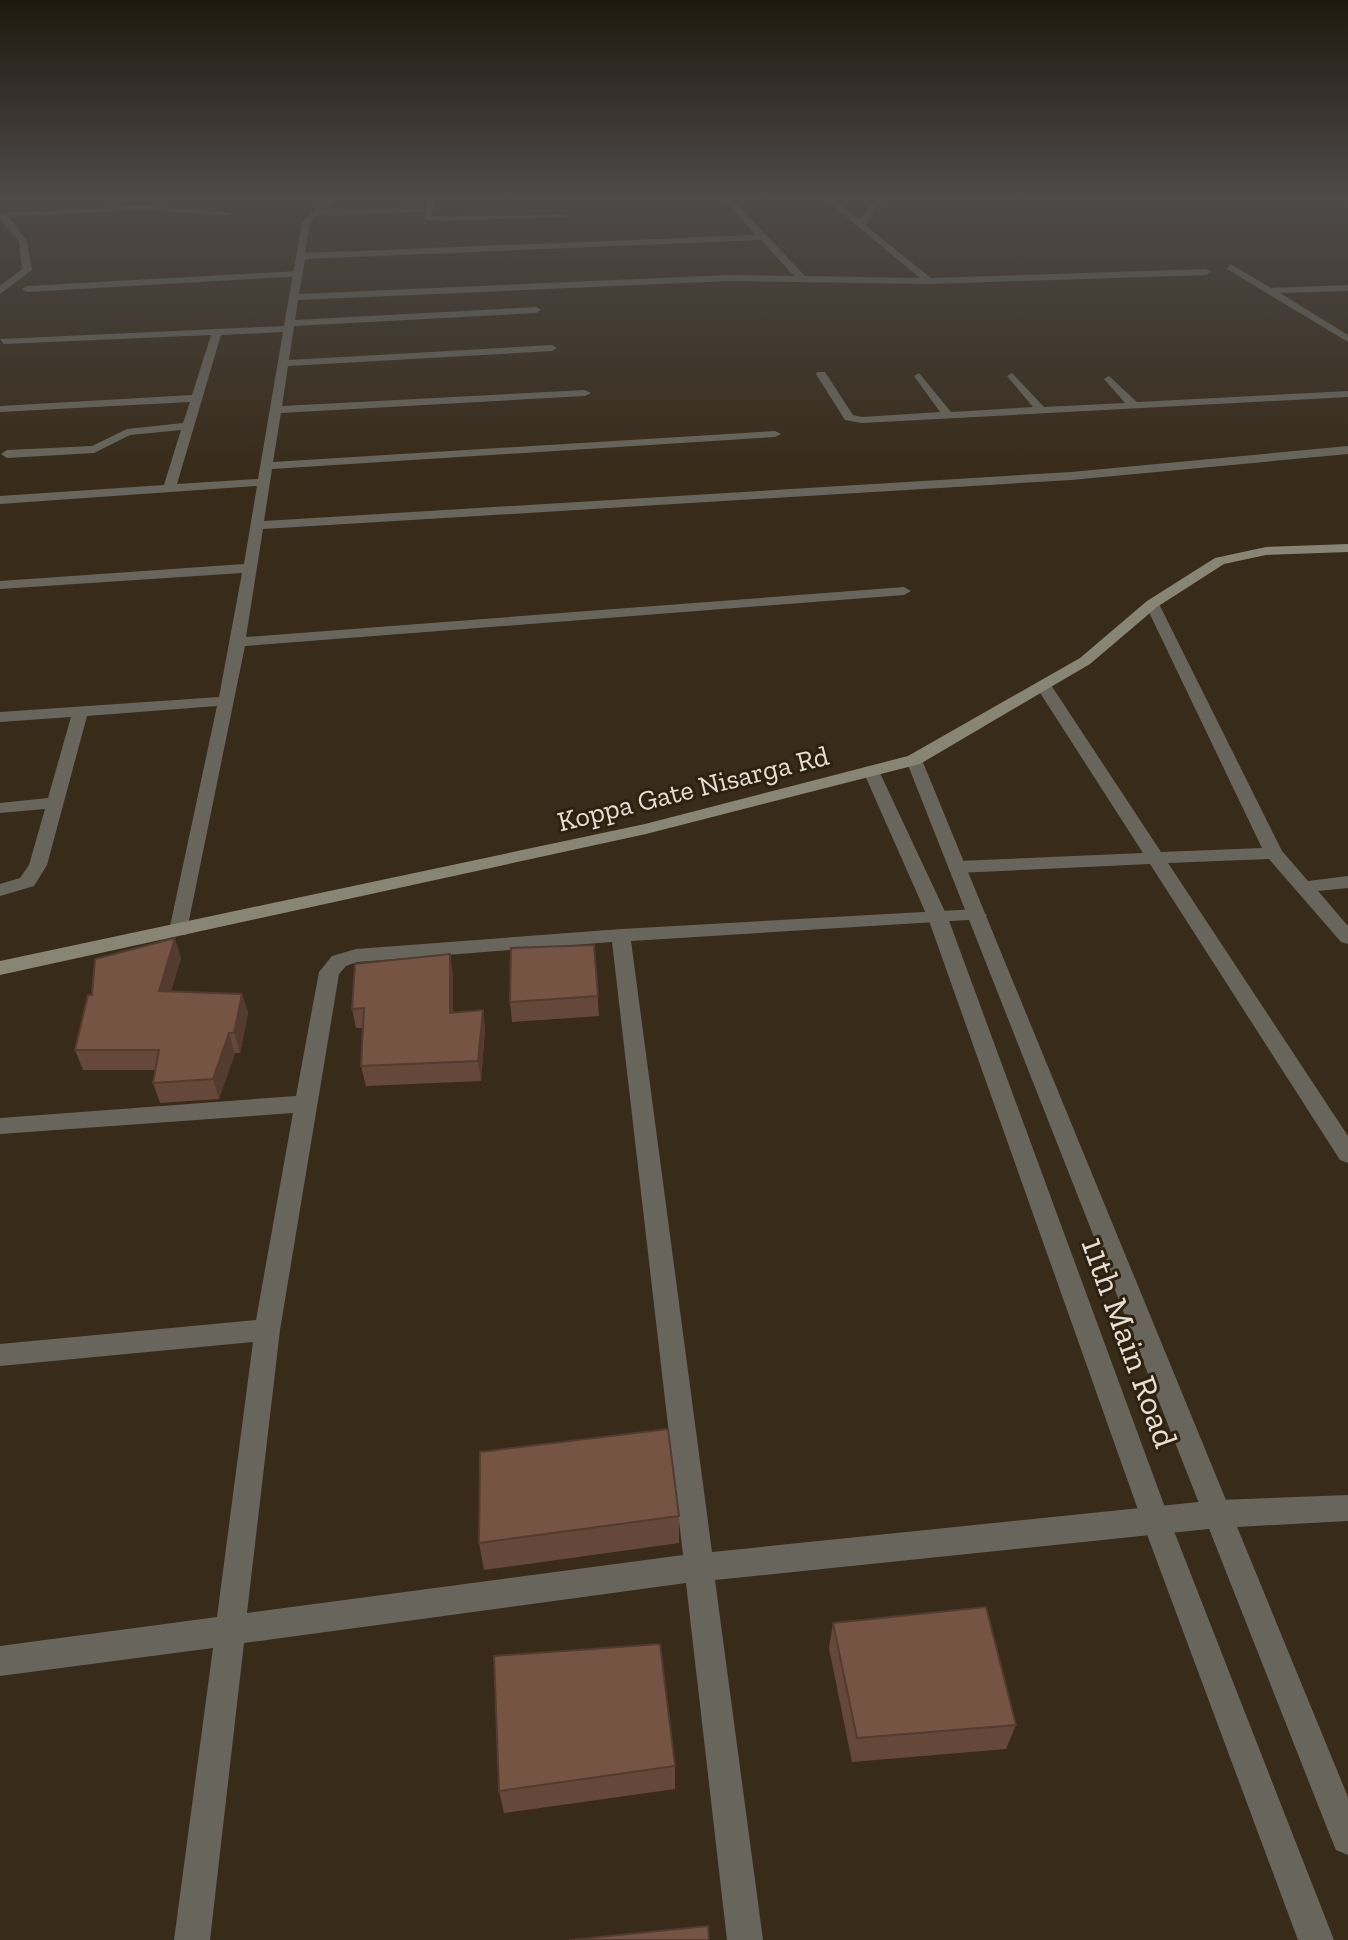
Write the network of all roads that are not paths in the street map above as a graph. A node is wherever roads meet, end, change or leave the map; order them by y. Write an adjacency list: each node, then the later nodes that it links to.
1 (72, 287): 6 (street)
2 (297, 287): 8 (street)
3 (535, 287): 8 (street)
4 (1262, 287): 7 (street)
5 (1348, 288): 7 (street)
6 (27, 289)
7 (1269, 291): 12 (street)
8 (296, 297): 10 (street)
9 (536, 310): 10 (street)
10 (291, 326): 11 (street); 15 (street)
11 (217, 332): 13 (street); 22 (street)
12 (1347, 339)
13 (4, 341)
14 (552, 348): 15 (street)
15 (285, 363): 25 (street)
16 (821, 374): 27 (street)
17 (919, 376): 27 (street)
18 (1012, 376): 26 (street)
19 (1109, 379): 23 (street)
20 (585, 393): 25 (street)
21 (1348, 394): 23 (street)
22 (197, 398): 24 (street); 28 (street)
23 (1135, 406): 26 (street)
24 (0, 409)
25 (276, 410): 32 (street)
26 (1042, 411): 27 (street)
27 (948, 416)
28 (188, 426): 31 (street); 34 (street)
29 (775, 434): 32 (street)
30 (1348, 450): 36 (street)
31 (7, 454)
32 (266, 466): 33 (street)
33 (263, 482): 34 (street); 36 (street)
34 (169, 489): 35 (street)
35 (0, 500)
36 (256, 525): 38 (street)
37 (1348, 548): 41 (street, Koppa Gate Nisarga Rd)
38 (250, 568): 39 (street); 42 (street)
39 (0, 585)
40 (904, 591): 42 (street)
41 (1152, 604): 43 (street, Koppa Gate Nisarga Rd); 51 (street)
42 (238, 642): 44 (street)
43 (1043, 685): 47 (street, Koppa Gate Nisarga Rd); 52 (street)
44 (226, 701): 45 (street); 59 (street)
45 (80, 712): 46 (street); 49 (street)
46 (0, 717)
47 (914, 760): 48 (street, Koppa Gate Nisarga Rd); 53 (street, 11th Main Road)
48 (871, 771): 58 (street, 11th Main Road); 59 (street, Koppa Gate Nisarga Rd)
49 (55, 803): 50 (street); 56 (street)
50 (0, 808)
51 (1274, 853): 52 (street); 55 (street)
52 (1157, 858): 53 (street); 65 (street)
53 (957, 867): 57 (street, 11th Main Road)
54 (1348, 882): 55 (street)
55 (1306, 887): 61 (street)
56 (0, 890)
57 (977, 915): 58 (street); 69 (street, 11th Main Road)
58 (938, 918): 60 (street); 70 (street, 11th Main Road)
59 (179, 931): 62 (street, Koppa Gate Nisarga Rd)
60 (621, 935): 63 (street); 71 (street)
61 (1348, 938)
62 (0, 968)
63 (305, 1104): 64 (street); 66 (street)
64 (0, 1126)
65 (1348, 1154)
66 (267, 1330): 67 (street); 72 (street)
67 (0, 1355)
68 (1348, 1508): 69 (street)
69 (1218, 1514): 70 (street); 74 (street, 11th Main Road)
70 (1156, 1521): 71 (street); 77 (street, 11th Main Road)
71 (701, 1567): 72 (street); 76 (street)
72 (229, 1633): 73 (street); 75 (street)
73 (0, 1661)
74 (1348, 1838)
75 (192, 1940)
76 (745, 1940)
77 (1316, 1940)

